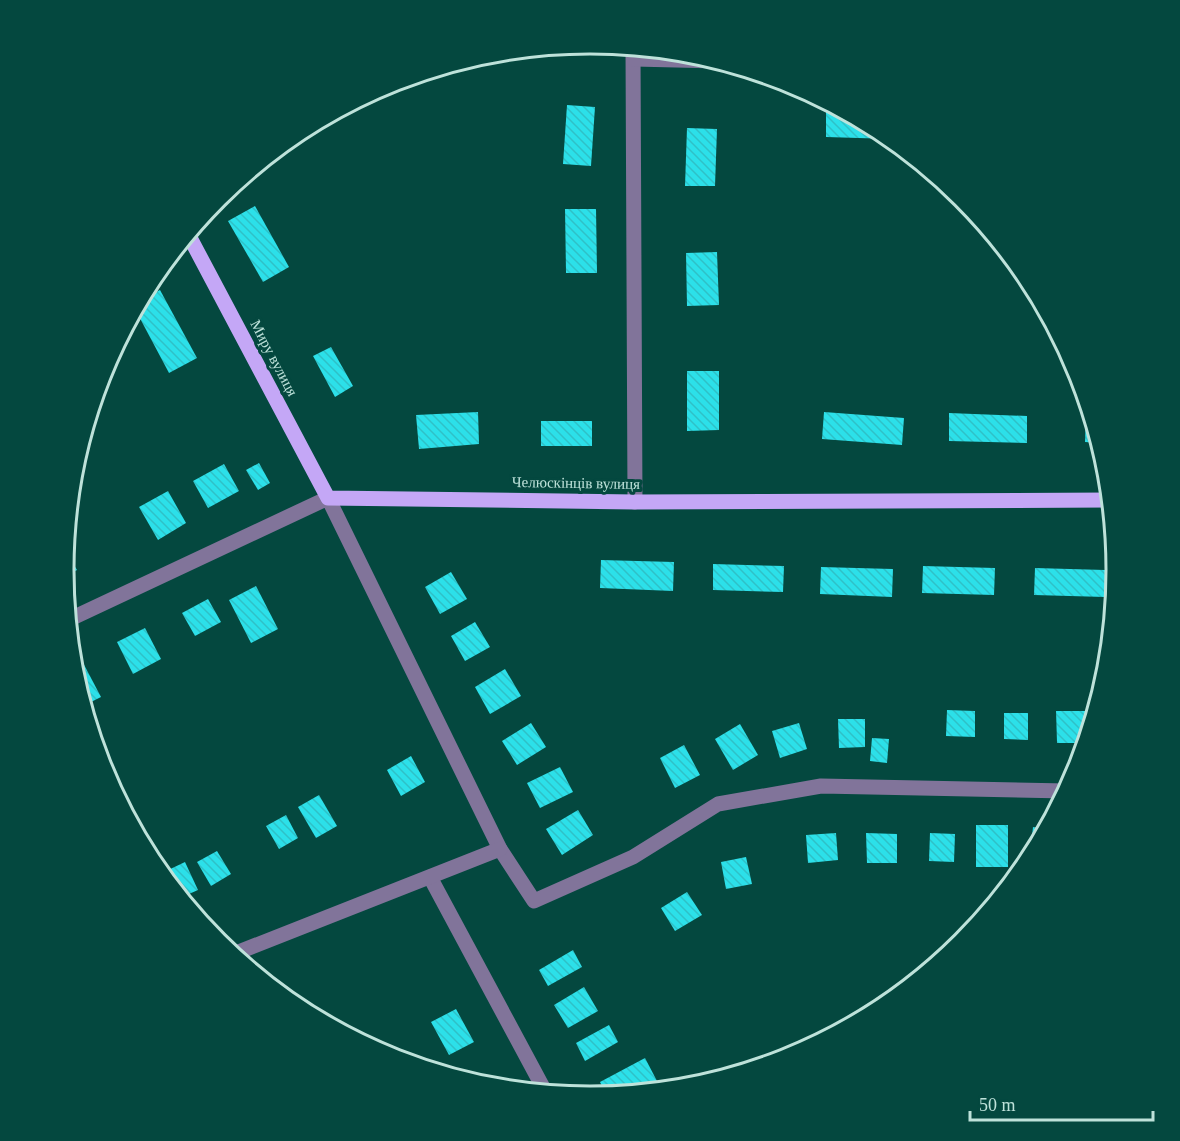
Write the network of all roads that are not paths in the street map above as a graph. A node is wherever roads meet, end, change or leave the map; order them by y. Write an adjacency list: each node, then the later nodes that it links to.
1 (633, 56): 5 (street)
2 (192, 242): 3 (main road, Миру вулиця)
3 (328, 498): 5 (main road, Челюскінців вулиця); 6 (street, Челюскінців вулиця); 8 (street)
4 (1102, 500): 5 (main road, Челюскінців вулиця)
5 (635, 502)
6 (76, 616)
7 (1057, 791): 8 (street)
8 (500, 849): 9 (street)
9 (430, 877): 10 (street); 11 (street)
10 (241, 951)
11 (542, 1085)

